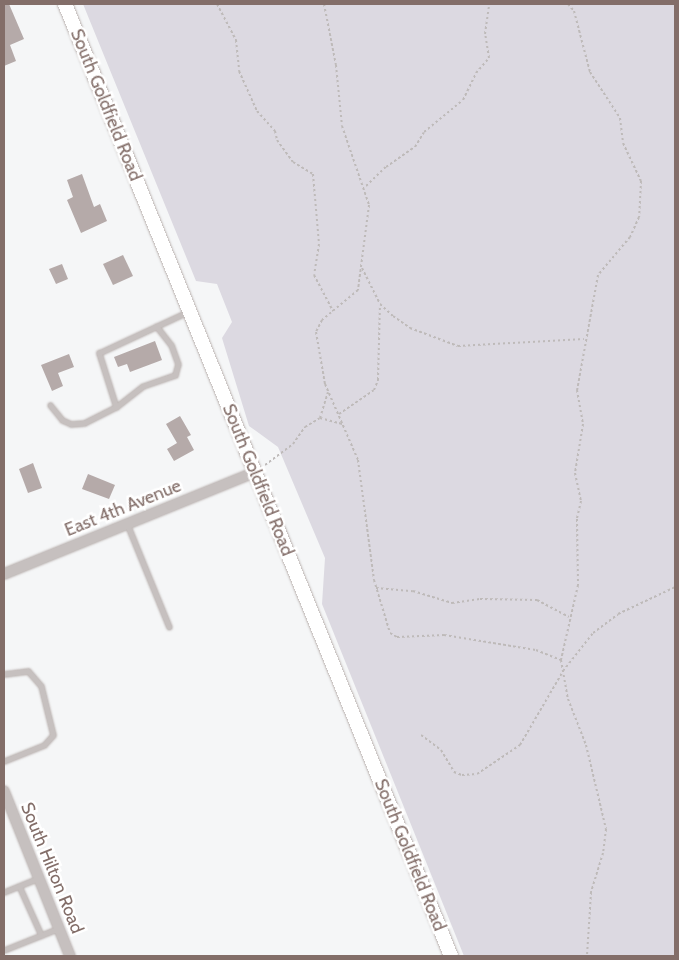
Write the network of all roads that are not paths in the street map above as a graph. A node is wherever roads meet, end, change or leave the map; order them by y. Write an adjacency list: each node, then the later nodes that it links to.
1 (65, 4): 2 (main road, South Goldfield Road)
2 (190, 311): 3 (lane); 6 (main road, South Goldfield Road)
3 (156, 326): 5 (lane); 5 (lane)
4 (50, 405): 5 (lane)
5 (116, 407)
6 (255, 472): 7 (street, East 4th Avenue); 20 (main road, South Goldfield Road)
7 (127, 524): 8 (street, East 4th Avenue); 9 (lane)
8 (4, 574)
9 (169, 627)
10 (4, 674): 11 (lane)
11 (4, 760)
12 (4, 791): 13 (street, South Hilton Road)
13 (39, 878): 14 (lane); 16 (street, South Hilton Road)
14 (20, 886): 15 (lane); 17 (lane)
15 (4, 892)
16 (59, 928): 17 (lane); 19 (street, South Hilton Road)
17 (41, 935): 18 (lane)
18 (4, 950)
19 (70, 956)
20 (451, 956)

